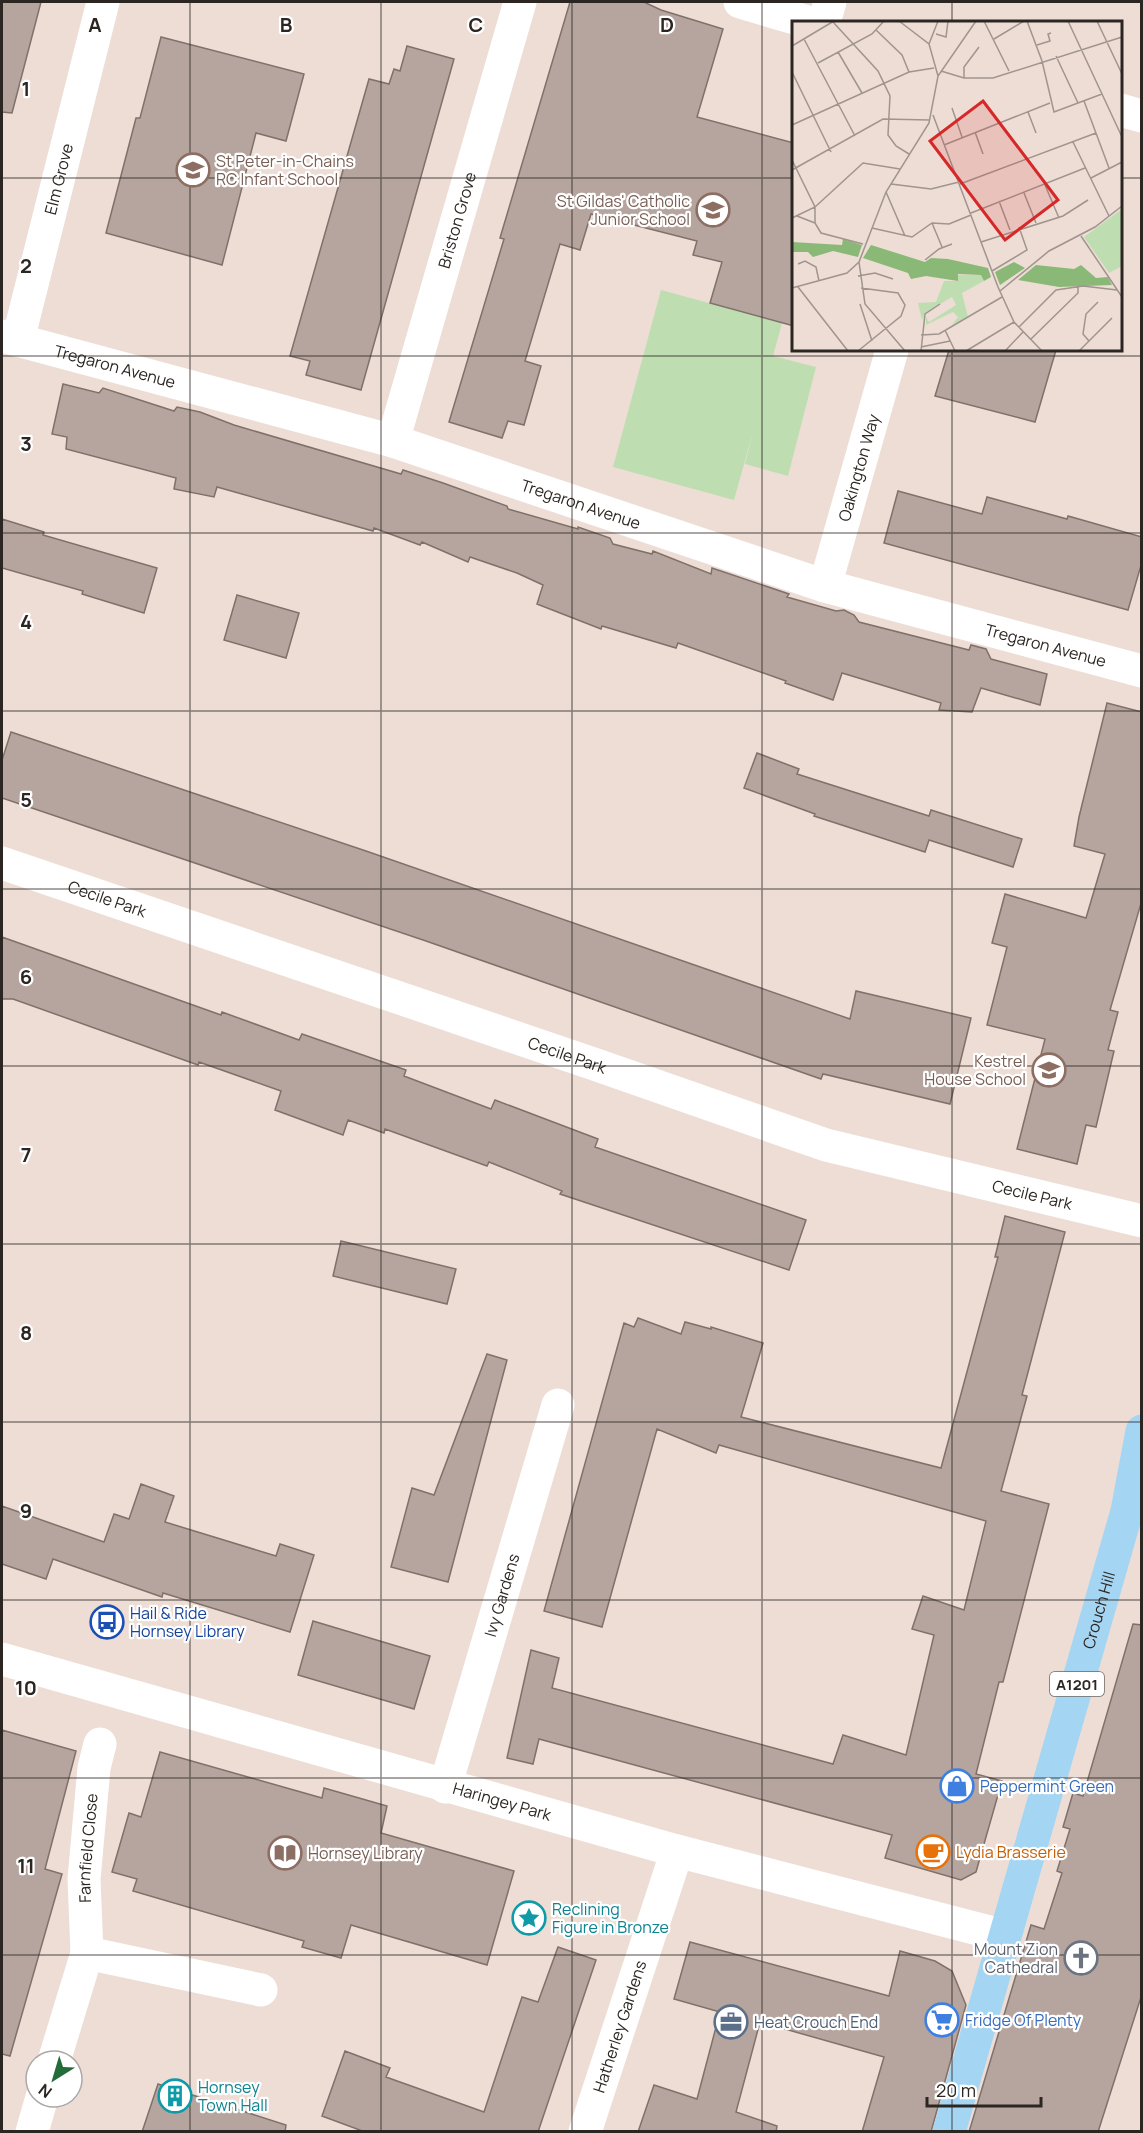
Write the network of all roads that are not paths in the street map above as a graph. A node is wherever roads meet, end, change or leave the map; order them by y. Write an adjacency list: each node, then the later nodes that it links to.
1 (103, 2): 9 (street, Elm Grove)
2 (520, 2): 11 (street, Briston Grove)
3 (740, 2): 5 (street)
4 (830, 2): 6 (street)
5 (805, 21)
6 (824, 21)
7 (1122, 111): 8 (street)
8 (1142, 116)
9 (10, 338): 11 (street, Tregaron Avenue)
10 (892, 351): 12 (street, Oakington Way)
11 (393, 441): 12 (street, Tregaron Avenue)
12 (825, 586): 13 (street, Tregaron Avenue)
13 (1142, 670)
14 (2, 863): 15 (street, Cecile Park)
15 (1142, 1221)
16 (558, 1405): 20 (street, Ivy Gardens)
17 (1142, 1431): 22 (main road, Crouch Hill / A1201)
18 (2, 1659): 20 (street, Haringey Park)
19 (100, 1744): 23 (street, Farnfield Close)
20 (446, 1786): 21 (street, Haringey Park)
21 (677, 1851): 22 (street, Haringey Park); 28 (street, Hatherley Gardens)
22 (1005, 1936): 29 (main road, Crouch Hill / A1201)
23 (87, 1953): 24 (street); 25 (street, Farnfield Close)
24 (261, 1990)
25 (58, 2049)
26 (39, 2109): 27 (street)
27 (32, 2132)
28 (585, 2132)
29 (949, 2132)

